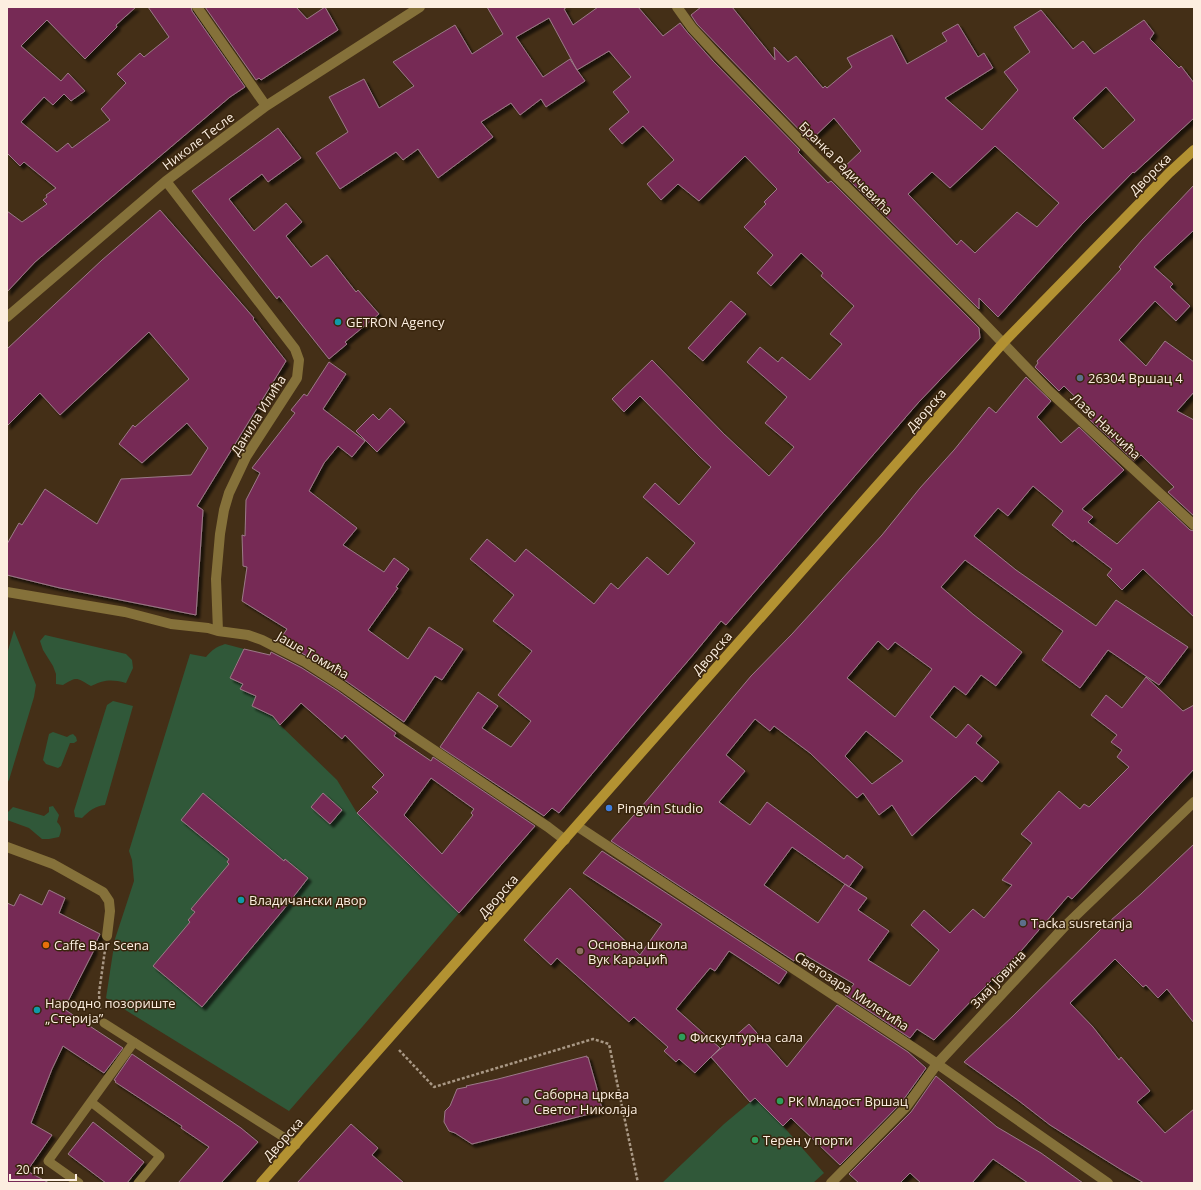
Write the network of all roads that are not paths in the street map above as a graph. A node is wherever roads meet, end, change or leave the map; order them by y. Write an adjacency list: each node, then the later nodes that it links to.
1 (197, 7): 4 (street)
2 (420, 7): 4 (street, Николе Тесле)
3 (677, 7): 8 (street, Бранка Радичевића)
4 (266, 106): 6 (street, Николе Тесле)
5 (1194, 150): 8 (main road, Дворска)
6 (166, 181): 7 (street, Николе Тесле); 11 (street, Данила Илића)
7 (7, 317)
8 (1003, 343): 9 (street, Лазе Нанчића); 13 (main road, Дворска)
9 (1194, 525)
10 (7, 592): 11 (street, Јаше Томића)
11 (218, 631): 14 (street, Јаше Томића)
12 (1194, 802): 19 (street, Змај Јовина)
13 (577, 826): 14 (main road, Дворска); 19 (street, Светозара Милетића)
14 (564, 840): 21 (main road, Дворска)
15 (7, 847): 16 (street)
16 (107, 936)
17 (104, 1023): 18 (lane)
18 (134, 1042): 20 (lane); 21 (lane)
19 (937, 1064): 25 (street, Змај Јовина); 26 (street, Светозара Милетића)
20 (91, 1102): 22 (lane); 23 (lane)
21 (296, 1145): 24 (main road, Дворска)
22 (79, 1183)
23 (138, 1183)
24 (261, 1183)
25 (831, 1183)
26 (1108, 1183)

